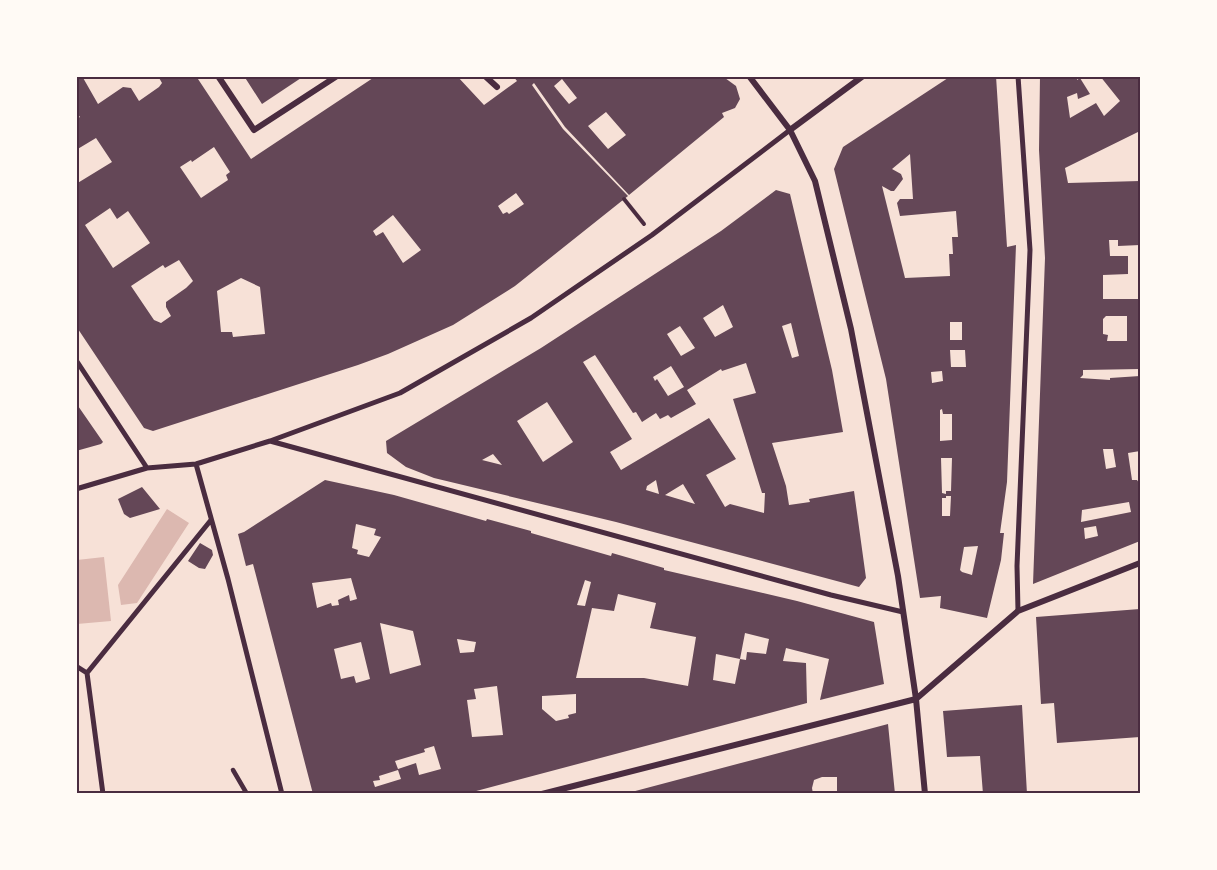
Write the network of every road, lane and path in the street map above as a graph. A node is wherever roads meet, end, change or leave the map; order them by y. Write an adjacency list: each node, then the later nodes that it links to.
1 (218, 76): 2 (street)
2 (337, 76)
3 (485, 76): 7 (street)
4 (749, 76): 8 (street)
5 (863, 76): 8 (street)
6 (1018, 76): 18 (street)
7 (497, 87)
8 (790, 130): 10 (street); 19 (street)
9 (624, 199): 10 (path)
10 (652, 235): 12 (street)
11 (76, 360): 14 (street)
12 (270, 441): 13 (street); 19 (street)
13 (196, 464): 14 (street); 16 (street)
14 (147, 468): 15 (street)
15 (76, 489)
16 (211, 520): 21 (street); 26 (street)
17 (1140, 563): 18 (street)
18 (1018, 611): 22 (street)
19 (903, 612): 22 (street)
20 (76, 666): 21 (street)
21 (87, 673): 24 (street)
22 (916, 699): 27 (street); 28 (street)
23 (233, 770): 25 (lane)
24 (103, 794)
25 (247, 794)
26 (282, 794)
27 (542, 794)
28 (925, 794)

